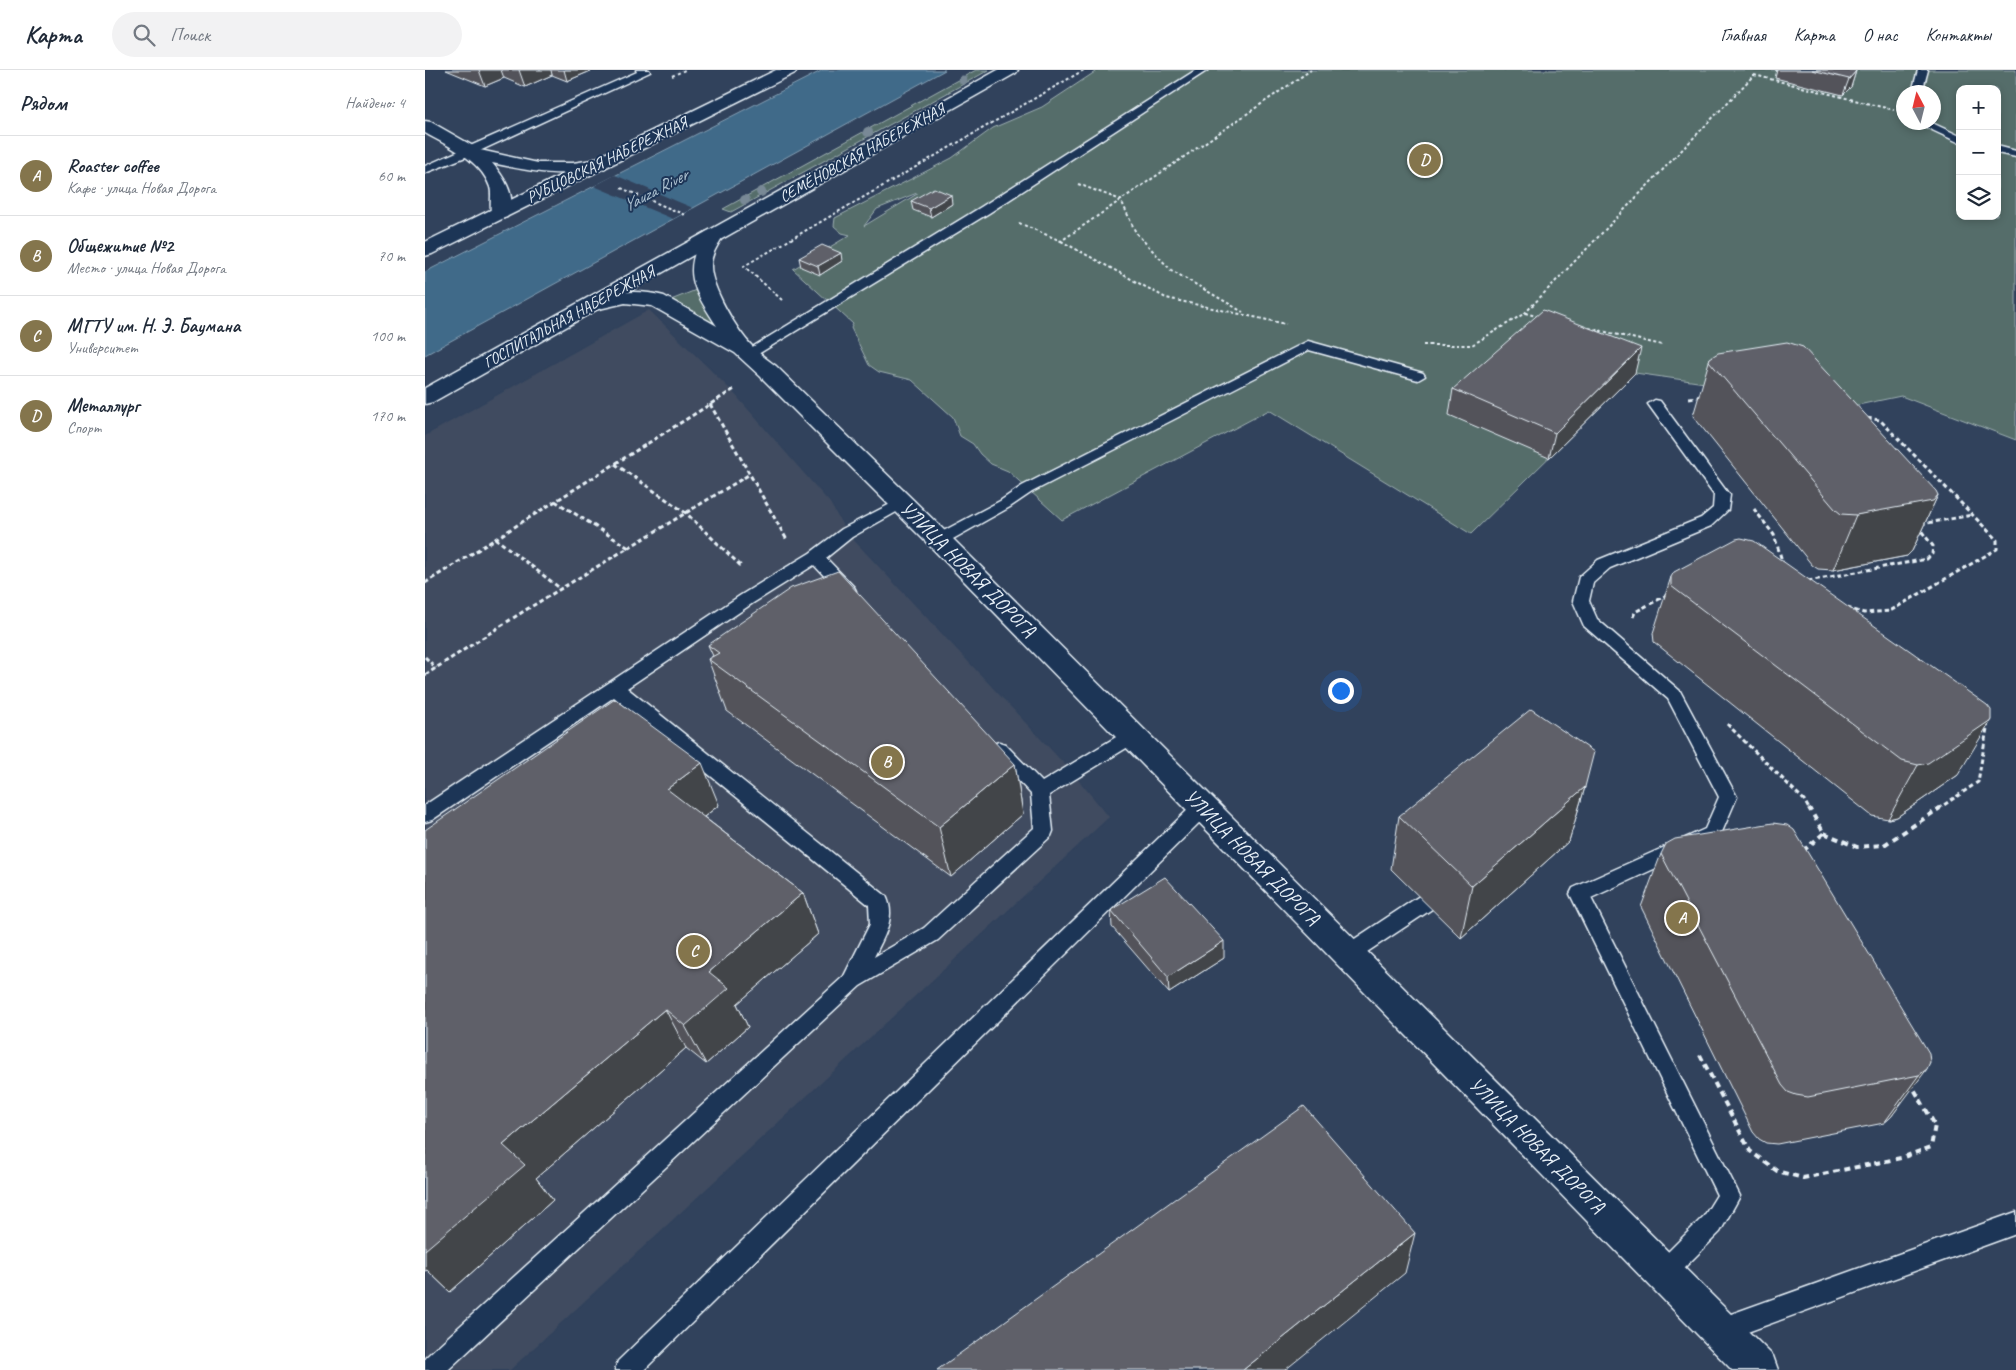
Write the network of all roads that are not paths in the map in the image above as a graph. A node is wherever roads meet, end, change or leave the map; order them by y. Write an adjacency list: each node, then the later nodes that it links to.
1 (641, 70): 11 (lane)
2 (789, 70): 13 (street, РУБЦОВСКАЯ НАБЕРЕЖНАЯ)
3 (1010, 70): 16 (street, СЕМЁНОВСКАЯ НАБЕРЕЖНАЯ)
4 (1203, 70): 19 (lane)
5 (1923, 70): 6 (lane)
6 (1919, 85)
7 (425, 126): 11 (street)
8 (1938, 130): 9 (lane)
9 (1956, 138)
10 (2001, 150): 12 (lane)
11 (471, 153): 13 (street); 14 (lane); 15 (street)
12 (2016, 154)
13 (599, 164): 15 (street, РУБЦОВСКАЯ НАБЕРЕЖНАЯ)
14 (425, 170)
15 (500, 213): 17 (street, РУБЦОВСКАЯ НАБЕРЕЖНАЯ)
16 (713, 236): 18 (street, ГОСПИТАЛЬНАЯ НАБЕРЕЖНАЯ); 19 (street, УЛИЦА НОВАЯ ДОРОГА)
17 (425, 250)
18 (590, 305): 19 (street, УЛИЦА НОВАЯ ДОРОГА); 21 (street, ГОСПИТАЛЬНАЯ НАБЕРЕЖНАЯ)
19 (745, 352): 23 (street, УЛИЦА НОВАЯ ДОРОГА)
20 (1418, 376): 24 (lane)
21 (425, 397)
22 (1655, 404): 37 (lane)
23 (902, 503): 24 (street, УЛИЦА НОВАЯ ДОРОГА); 25 (lane)
24 (939, 540): 29 (street, УЛИЦА НОВАЯ ДОРОГА)
25 (816, 557): 26 (lane); 27 (lane)
26 (857, 600)
27 (615, 687): 32 (lane); 35 (lane)
28 (986, 735): 30 (lane)
29 (1132, 736): 30 (lane); 31 (street, УЛИЦА НОВАЯ ДОРОГА)
30 (1040, 792): 35 (lane)
31 (1203, 807): 34 (street, УЛИЦА НОВАЯ ДОРОГА); 40 (lane)
32 (425, 815)
33 (1425, 903): 34 (lane)
34 (1348, 954): 37 (street, УЛИЦА НОВАЯ ДОРОГА)
35 (852, 981): 39 (lane)
36 (2016, 1223): 38 (lane)
37 (1663, 1273): 38 (street, УЛИЦА НОВАЯ ДОРОГА)
38 (1719, 1330): 41 (street, УЛИЦА НОВАЯ ДОРОГА)
39 (430, 1370)
40 (627, 1370)
41 (1759, 1370)

